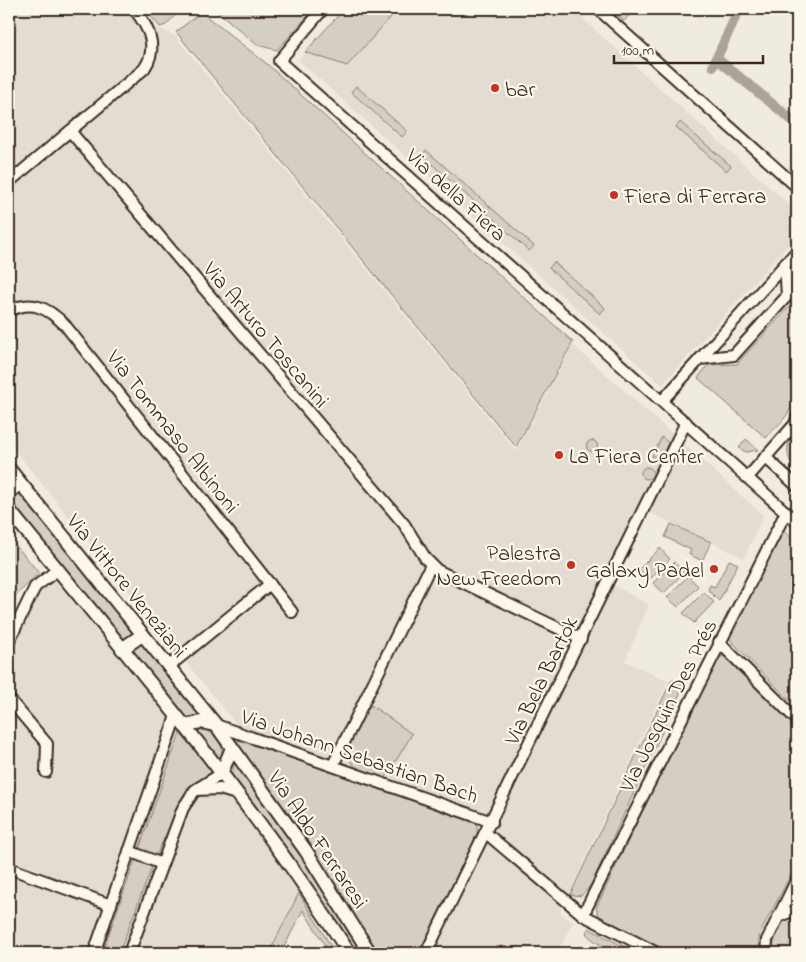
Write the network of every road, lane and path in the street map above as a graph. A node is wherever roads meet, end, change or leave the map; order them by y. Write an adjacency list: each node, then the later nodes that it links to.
1 (134, 9): 4 (street)
2 (323, 9): 11 (street, Via della Fiera)
3 (598, 9): 6 (street)
4 (70, 131): 5 (street); 23 (street, Via Arturo Toscanini)
5 (9, 182)
6 (797, 186)
7 (797, 251): 8 (street)
8 (785, 264): 10 (street); 10 (street)
9 (9, 311): 25 (street, Via Tommaso Albinoni)
10 (700, 359): 11 (street)
11 (662, 401): 13 (street, Via della Fiera)
12 (796, 421): 14 (street)
13 (686, 422): 16 (street, Via della Fiera); 28 (street, Via Bela Bartok)
14 (765, 457): 16 (street); 18 (street)
15 (9, 469): 17 (main road, Via Vittore Veneziani)
16 (748, 477): 21 (street, Via della Fiera)
17 (20, 484): 19 (main road); 27 (main road, Via Vittore Veneziani)
18 (797, 486)
19 (9, 492)
20 (9, 511): 24 (main road, Via Vittore Veneziani)
21 (786, 512): 22 (street, Via della Fiera); 30 (street, Via Josquin Des Prés)
22 (797, 522)
23 (431, 565): 28 (street, Via Arturo Toscanini); 38 (street)
24 (58, 570): 29 (street); 31 (main road, Via Vittore Veneziani)
25 (270, 584): 26 (street, Via Tommaso Albinoni); 32 (street)
26 (292, 612)
27 (142, 635): 31 (main road); 32 (main road, Via Vittore Veneziani)
28 (581, 639): 43 (street, Via Bela Bartok)
29 (9, 642)
30 (719, 642): 34 (street); 52 (street, Via Josquin Des Prés)
31 (122, 650): 35 (main road, Via Vittore Veneziani)
32 (168, 667): 36 (main road, Via Vittore Veneziani)
33 (9, 699): 39 (street)
34 (797, 720)
35 (180, 721): 36 (main road); 40 (main road, Via Vittore Veneziani); 45 (street)
36 (216, 725): 37 (main road, Via Vittore Veneziani); 38 (street, Via Johann Sebastian Bach)
37 (232, 748): 40 (main road); 57 (main road, Via Aldo Ferraresi)
38 (333, 765): 43 (street, Via Johann Sebastian Bach)
39 (46, 772)
40 (220, 772): 41 (street); 42 (main road, Via Aldo Ferraresi)
41 (195, 790): 42 (street); 46 (street)
42 (236, 794): 56 (main road, Via Aldo Ferraresi)
43 (492, 822): 44 (street, Via Bela Bartok)
44 (486, 834): 52 (street, Via Johann Sebastian Bach); 58 (street, Via Bela Bartok)
45 (129, 851): 46 (street); 50 (street)
46 (162, 864): 55 (street)
47 (9, 868): 50 (street)
48 (797, 879): 49 (street)
49 (793, 899): 53 (street)
50 (111, 904): 54 (street)
51 (797, 908): 53 (street)
52 (583, 915): 59 (street, Via Johann Sebastian Bach)
53 (778, 918): 60 (street)
54 (94, 953)
55 (129, 953)
56 (349, 953)
57 (370, 953)
58 (426, 953)
59 (657, 953)
60 (766, 953)

